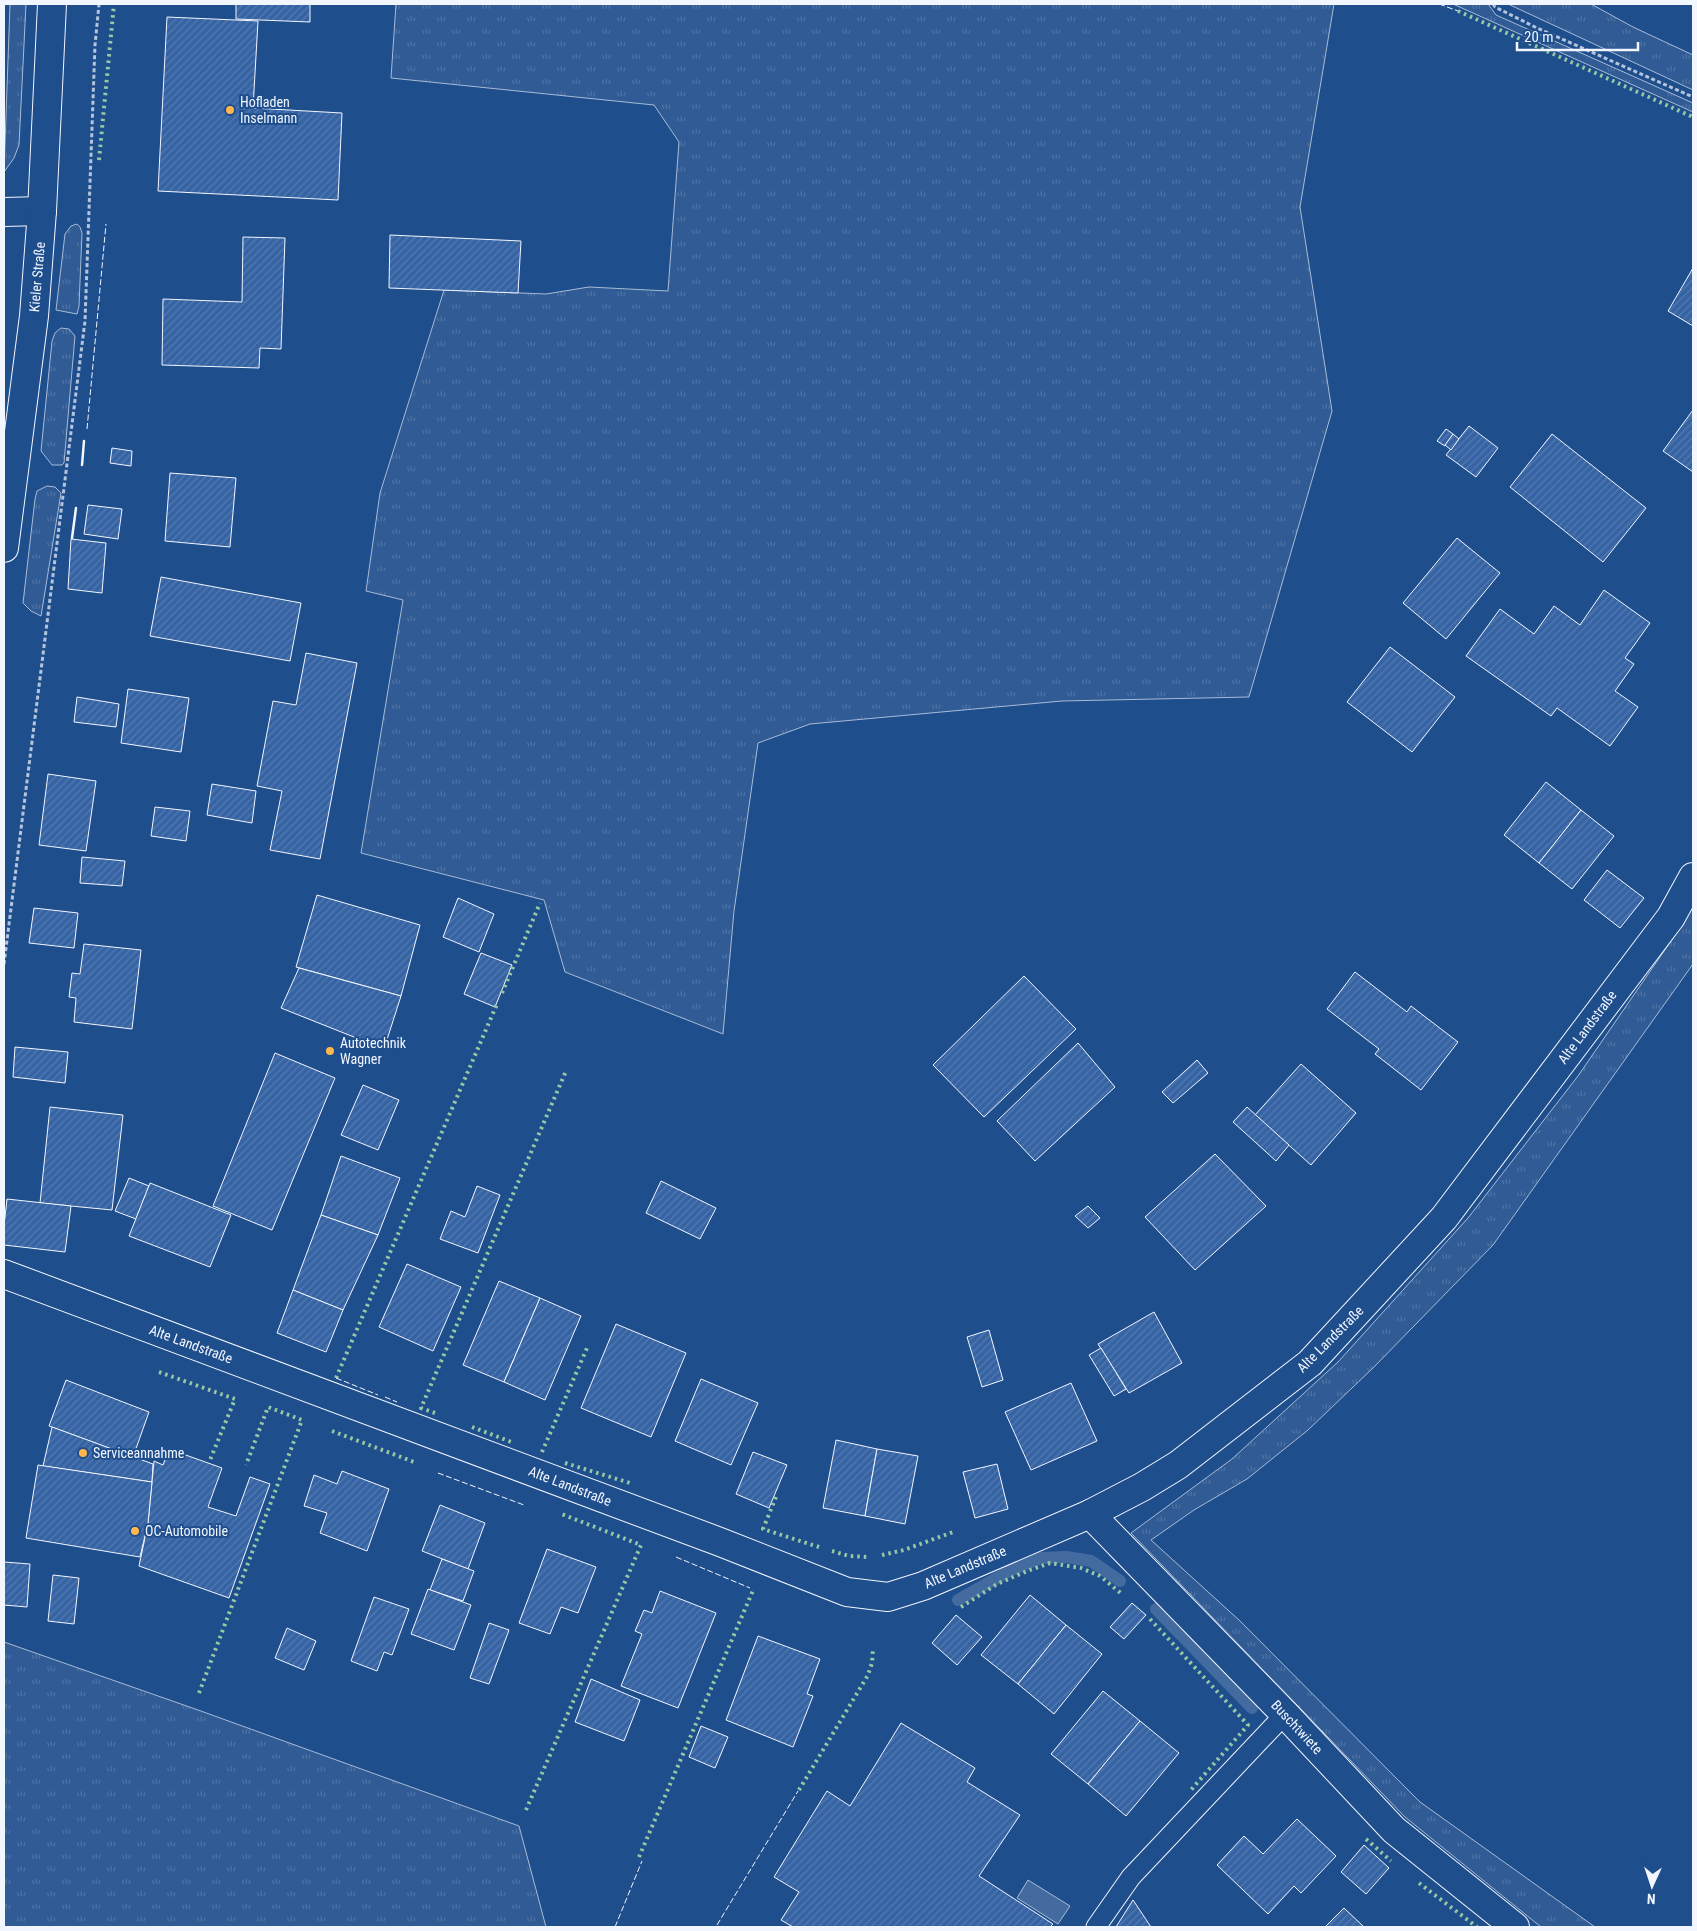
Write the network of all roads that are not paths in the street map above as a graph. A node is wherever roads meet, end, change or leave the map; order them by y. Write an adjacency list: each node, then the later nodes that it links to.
1 (52, 4): 2 (street, Kieler Straße)
2 (42, 211): 3 (street); 4 (street, Kieler Straße)
3 (4, 212)
4 (4, 548)
5 (1693, 877): 7 (street, Alte Landstraße)
6 (4, 1274): 7 (street, Alte Landstraße)
7 (1090, 1514): 8 (street, Buschtwiete)
8 (1285, 1714): 9 (lane); 10 (street, Buschtwiete)
9 (1096, 1927)
10 (1515, 1927)

